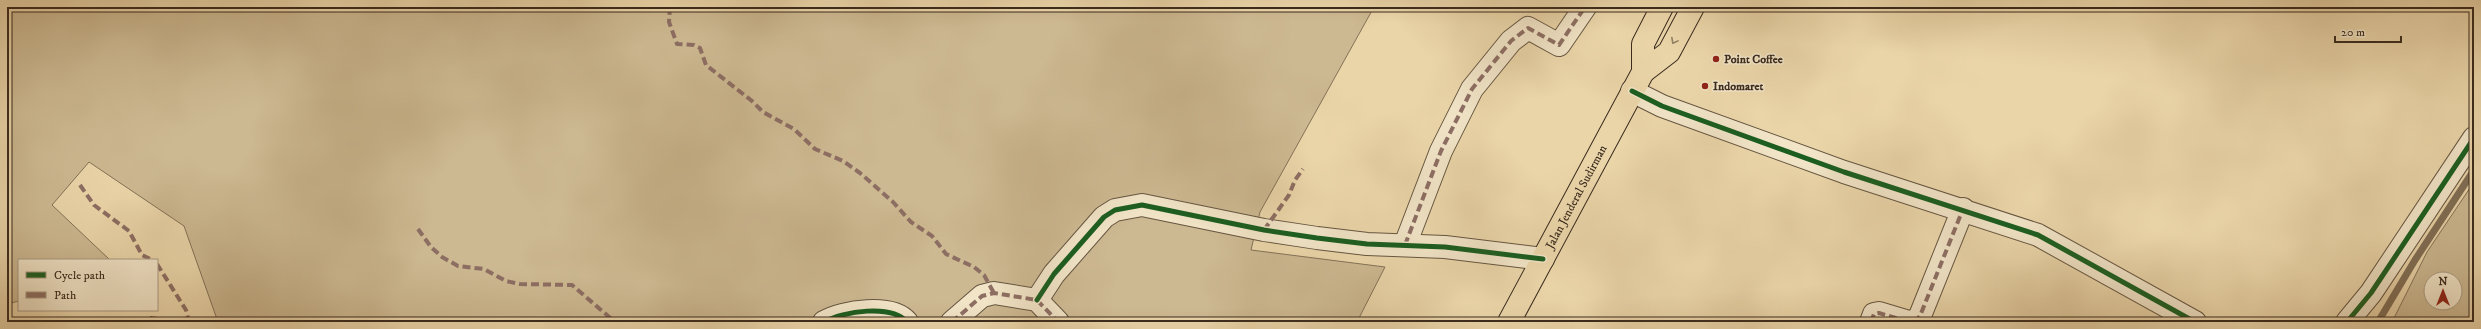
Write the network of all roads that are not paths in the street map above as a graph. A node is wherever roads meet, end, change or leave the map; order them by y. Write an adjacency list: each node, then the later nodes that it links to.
1 (1585, 7): 8 (street)
2 (1662, 7): 4 (highway, Jalan Jenderal Sudirman)
3 (1693, 7): 4 (highway, Jalan Jenderal Sudirman, one-way to 4)
4 (1642, 72): 5 (highway, Jalan Jenderal Sudirman)
5 (1632, 91): 7 (street); 9 (highway, Jalan Jenderal Sudirman)
6 (2474, 138): 20 (street)
7 (1963, 209): 18 (street); 19 (street)
8 (1405, 245): 9 (street); 10 (street)
9 (1543, 259): 15 (highway, Jalan Jenderal Sudirman)
10 (1037, 300): 13 (street); 14 (street)
11 (824, 322): 12 (street)
12 (908, 322)
13 (952, 322)
14 (1058, 322)
15 (1509, 322)
16 (1871, 322): 17 (street)
17 (1909, 322)
18 (1914, 322)
19 (2195, 322)
20 (2347, 322)

